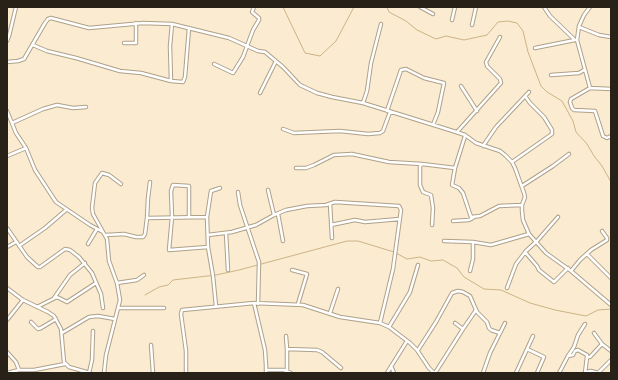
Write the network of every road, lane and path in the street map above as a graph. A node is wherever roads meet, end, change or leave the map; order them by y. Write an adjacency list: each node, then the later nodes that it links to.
1 (16, 7): 19 (street)
2 (254, 7): 22 (street)
3 (420, 7): 8 (street)
4 (455, 7): 9 (street)
5 (476, 7): 13 (street)
6 (544, 7): 18 (street)
7 (590, 7): 14 (street)
8 (432, 14)
9 (452, 20)
10 (136, 23): 11 (street); 20 (street); 21 (street)
11 (172, 24): 15 (street); 29 (street)
12 (381, 24): 36 (street)
13 (472, 25)
14 (579, 26): 17 (street); 18 (street)
15 (190, 28): 22 (street); 29 (street)
16 (500, 36): 40 (street)
17 (611, 37)
18 (576, 40): 23 (street); 27 (street)
19 (7, 41)
20 (124, 44)
21 (33, 45): 25 (street); 29 (street)
22 (247, 46): 24 (street); 26 (street)
23 (535, 48)
24 (276, 61): 34 (street); 36 (street)
25 (7, 62)
26 (214, 64)
27 (584, 70): 28 (street); 31 (street)
28 (551, 75)
29 (171, 81)
30 (461, 86): 40 (street)
31 (590, 88): 32 (street); 46 (street)
32 (611, 89)
33 (528, 92): 35 (street)
34 (260, 93)
35 (525, 96): 47 (street); 51 (street)
36 (363, 103): 39 (street)
37 (86, 107): 41 (street)
38 (7, 111): 41 (street)
39 (388, 111): 42 (street); 42 (street); 43 (street)
40 (477, 111): 44 (street)
41 (12, 123): 48 (street)
42 (433, 125): 44 (street)
43 (283, 129)
44 (457, 132): 45 (street)
45 (465, 135): 47 (street); 54 (street)
46 (611, 136)
47 (483, 146): 51 (street)
48 (26, 148): 50 (street); 63 (street)
49 (569, 154): 57 (street)
50 (7, 156)
51 (512, 162): 57 (street)
52 (422, 164): 53 (street); 54 (street); 75 (street)
53 (296, 168)
54 (455, 168): 68 (street)
55 (150, 182): 70 (street)
56 (121, 184): 80 (street)
57 (522, 186): 62 (street)
58 (220, 188): 67 (street)
59 (268, 190): 65 (street)
60 (238, 192): 77 (street)
61 (330, 204): 64 (street); 72 (street); 74 (street)
62 (522, 204): 68 (street); 83 (street)
63 (66, 210): 78 (street); 92 (street)
64 (278, 214): 65 (street); 86 (street)
65 (274, 215): 77 (street)
66 (189, 217): 67 (street); 71 (street); 71 (street)
67 (207, 217): 82 (street)
68 (473, 217): 73 (street)
69 (558, 217): 90 (street)
70 (147, 218): 71 (street); 84 (street)
71 (172, 218): 94 (street)
72 (400, 219): 74 (street); 127 (street)
73 (452, 221)
74 (331, 225): 85 (street)
75 (432, 225)
76 (7, 228): 88 (street)
77 (248, 228): 81 (street); 113 (street)
78 (97, 229): 80 (street); 91 (street)
79 (602, 231): 96 (street)
80 (103, 232): 84 (street)
81 (226, 233): 82 (street); 100 (street)
82 (208, 234): 94 (street)
83 (529, 234): 89 (street); 90 (street)
84 (106, 235): 107 (street)
85 (332, 238)
86 (283, 241)
87 (444, 241): 89 (street)
88 (16, 242): 92 (street); 93 (street)
89 (473, 242): 102 (street)
90 (536, 242): 95 (street); 99 (street)
91 (88, 244)
92 (19, 246): 97 (street)
93 (7, 247)
94 (208, 247): 117 (street)
95 (524, 252): 99 (street); 109 (street)
96 (587, 254): 103 (street); 105 (street)
97 (85, 263): 106 (street); 111 (street)
98 (418, 265): 131 (street)
99 (568, 268): 103 (street)
100 (228, 270)
101 (292, 270): 114 (street)
102 (470, 271)
103 (571, 271): 115 (street)
104 (144, 275): 107 (street)
105 (611, 278)
106 (96, 283): 111 (street); 118 (street)
107 (117, 283): 119 (street)
108 (7, 288): 112 (street)
109 (507, 288)
110 (338, 290): 122 (street)
111 (54, 298): 116 (street)
112 (22, 300): 116 (street); 123 (street)
113 (256, 304): 114 (street); 117 (street); 155 (street)
114 (298, 304): 122 (street)
115 (611, 305)
116 (37, 306): 124 (street)
117 (216, 306): 161 (street)
118 (103, 308)
119 (118, 308): 120 (street); 125 (street)
120 (164, 308)
121 (476, 310): 132 (street); 135 (street); 144 (street)
122 (330, 313): 127 (street)
123 (8, 317)
124 (56, 319): 126 (street); 134 (street)
125 (115, 319): 134 (street); 159 (street)
126 (31, 322)
127 (380, 323): 131 (street)
128 (455, 323): 132 (street)
129 (505, 323): 135 (street)
130 (585, 324): 147 (street)
131 (390, 327): 139 (street)
132 (463, 329): 165 (street)
133 (93, 331): 158 (street)
134 (62, 333): 150 (street)
135 (500, 333): 166 (street)
136 (594, 333): 140 (street)
137 (286, 336): 142 (street)
138 (533, 336): 143 (street)
139 (408, 341): 144 (street); 151 (street)
140 (602, 344): 145 (street); 148 (street)
141 (151, 345): 160 (street)
142 (288, 349): 152 (street); 154 (street)
143 (527, 349): 167 (street); 168 (street)
144 (417, 350): 165 (street)
145 (611, 351)
146 (7, 352): 153 (street)
147 (568, 356): 148 (street); 169 (street)
148 (587, 356): 156 (street)
149 (611, 360): 156 (street)
150 (64, 364): 153 (street); 158 (street)
151 (391, 366): 163 (street); 164 (street)
152 (341, 368)
153 (19, 370): 157 (street)
154 (287, 371): 155 (street); 162 (street)
155 (266, 372)
156 (585, 372)
157 (7, 373)
158 (89, 373)
159 (104, 373)
160 (154, 373)
161 (186, 373)
162 (291, 373)
163 (387, 373)
164 (394, 373)
165 (434, 373)
166 (483, 373)
167 (516, 373)
168 (537, 373)
169 (559, 373)

